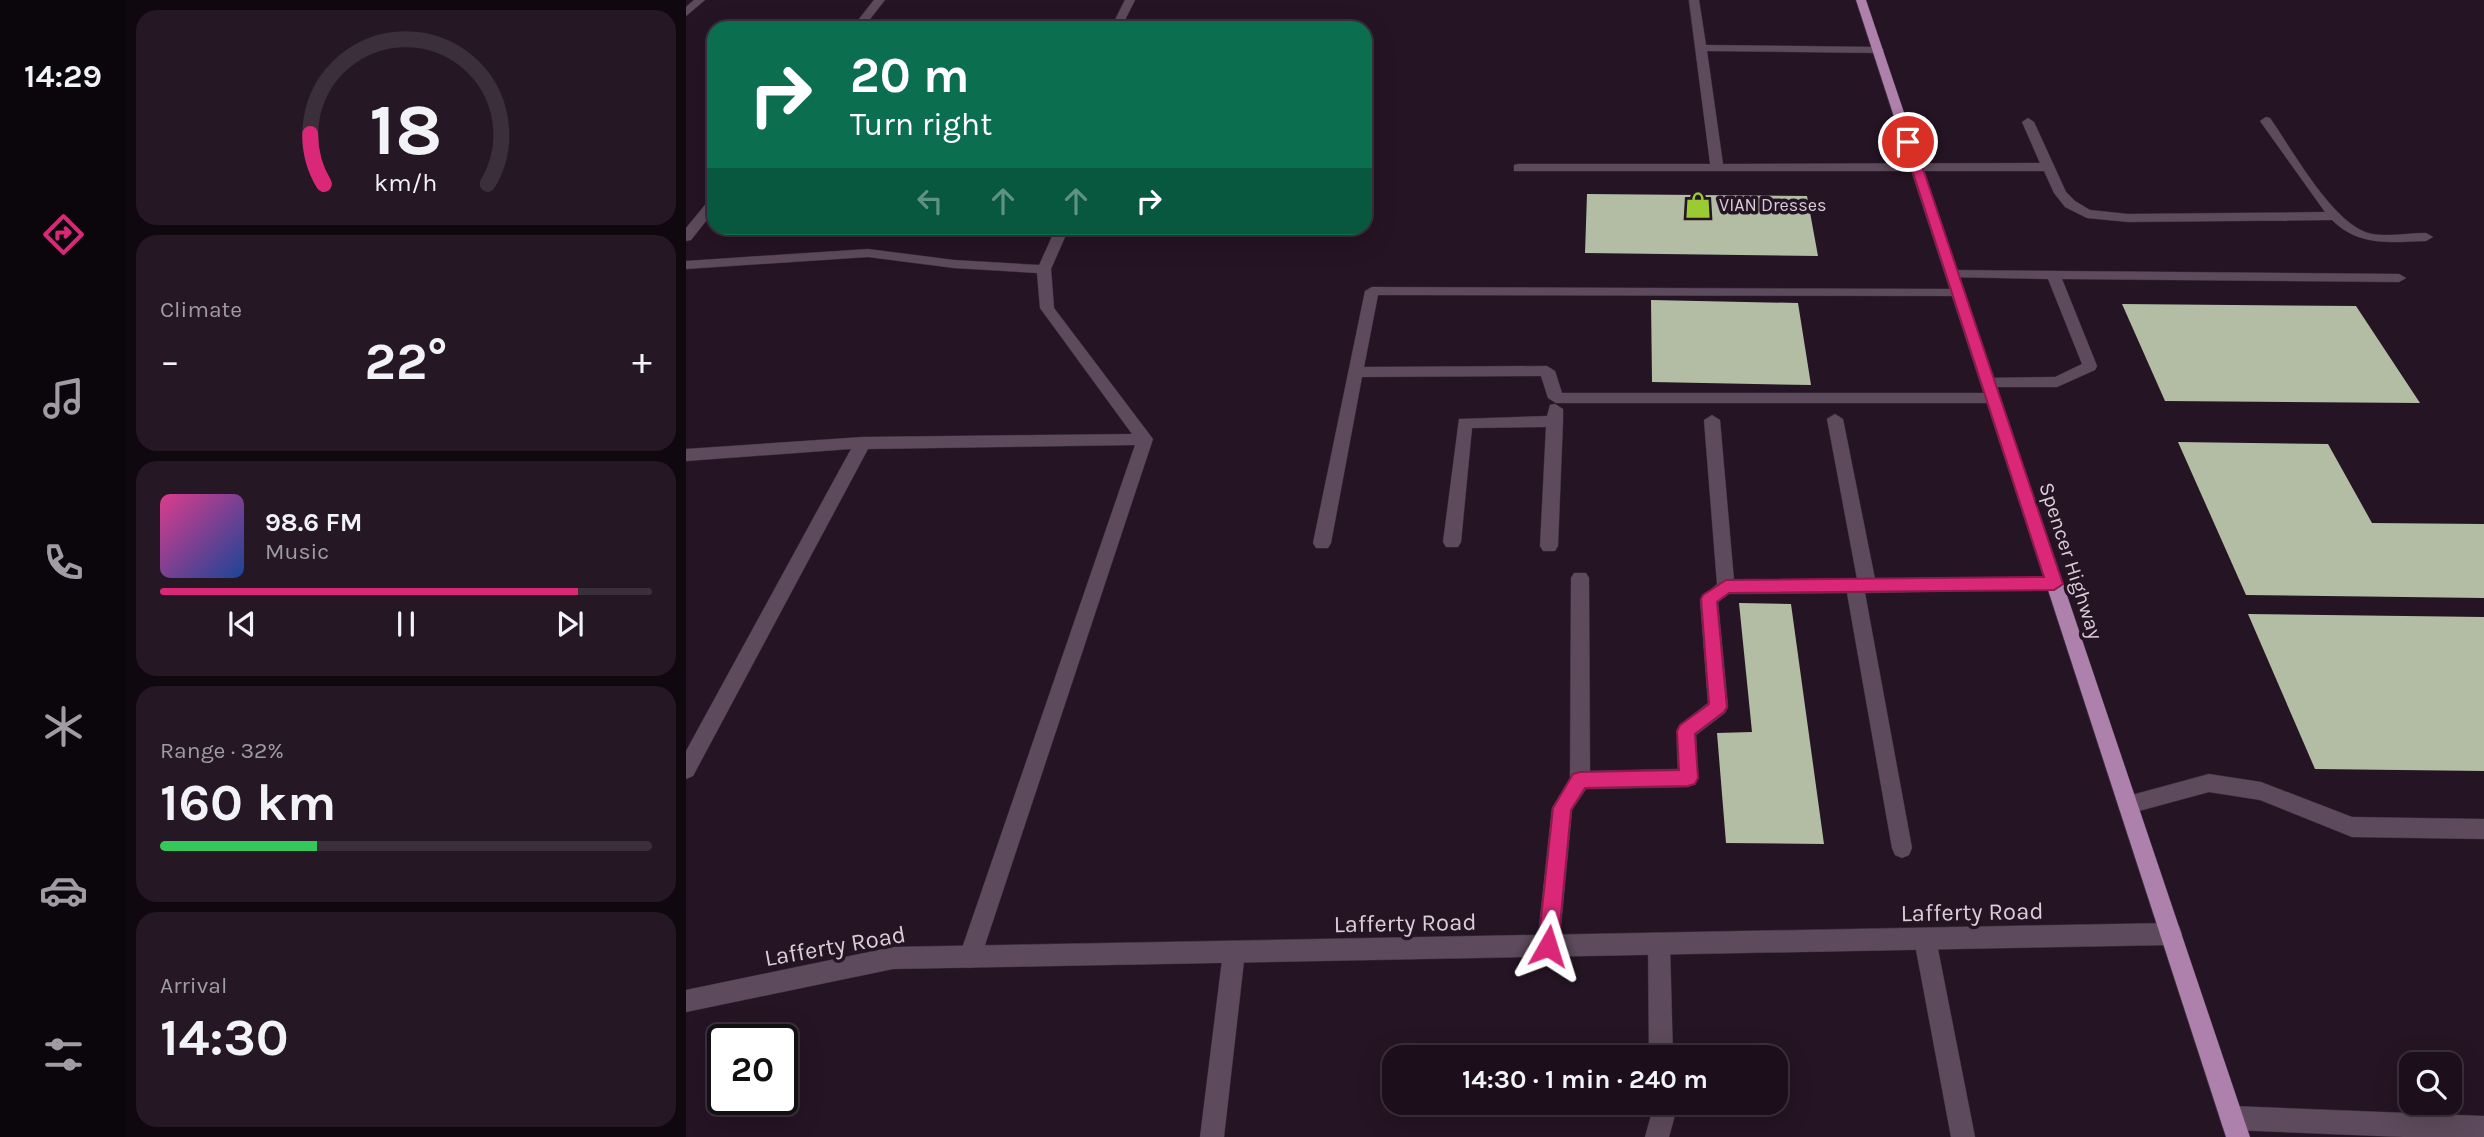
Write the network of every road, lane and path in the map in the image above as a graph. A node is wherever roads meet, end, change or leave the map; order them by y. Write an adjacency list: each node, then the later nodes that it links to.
1 (880, 0): 7 (street)
2 (1130, 0): 8 (street)
3 (1694, 0): 9 (street)
4 (1861, 0): 10 (main road, Spencer Highway)
5 (695, 2): 6 (street)
6 (686, 13)
7 (863, 21)
8 (1120, 21)
9 (1701, 48): 10 (street); 16 (street)
10 (1878, 50): 13 (main road, Spencer Highway)
11 (2266, 121): 18 (street)
12 (2028, 122): 14 (street)
13 (1916, 165): 14 (street); 16 (street); 24 (main road, Spencer Highway)
14 (2049, 167): 18 (street)
15 (1518, 168): 16 (street)
16 (1717, 169)
17 (707, 212): 20 (street)
18 (2333, 216): 21 (street)
19 (1059, 235): 23 (street)
20 (686, 237)
21 (2426, 237)
22 (686, 265): 23 (street)
23 (1044, 269): 34 (street)
24 (1952, 274): 25 (street); 27 (main road, Spencer Highway)
25 (2054, 276): 26 (street); 29 (street)
26 (2399, 278)
27 (1959, 293): 28 (street); 29 (main road, Spencer Highway)
28 (1356, 372): 30 (street); 38 (street)
29 (1991, 390): 30 (street); 41 (main road, Spencer Highway)
30 (1556, 398): 32 (street)
31 (1835, 419): 42 (street)
32 (1555, 421): 37 (street); 39 (street)
33 (1713, 421): 43 (street)
34 (1145, 439): 35 (street); 54 (street)
35 (863, 443): 36 (street); 44 (street)
36 (686, 455)
37 (1452, 542)
38 (1322, 543)
39 (1549, 546)
40 (1580, 578): 45 (street)
41 (2054, 584): 42 (street); 46 (main road, Spencer Highway)
42 (1861, 585): 43 (street); 48 (street)
43 (1726, 586): 45 (street)
44 (686, 770)
45 (1580, 780): 52 (street)
46 (2128, 805): 47 (street); 49 (main road, Spencer Highway)
47 (2484, 829)
48 (1902, 848)
49 (2171, 934): 50 (street, Lafferty Road); 58 (main road, Spencer Highway)
50 (1925, 939): 51 (street, Lafferty Road); 63 (street)
51 (1659, 944): 52 (street, Lafferty Road); 56 (street)
52 (1548, 946): 53 (street, Lafferty Road)
53 (1234, 952): 54 (street, Lafferty Road); 61 (street)
54 (970, 957): 55 (street, Lafferty Road)
55 (686, 1001)
56 (1661, 1045)
57 (1663, 1115): 62 (street)
58 (2235, 1128): 60 (street)
59 (2484, 1128): 60 (street)
60 (2437, 1131)
61 (1212, 1137)
62 (1657, 1137)
63 (1964, 1137)

